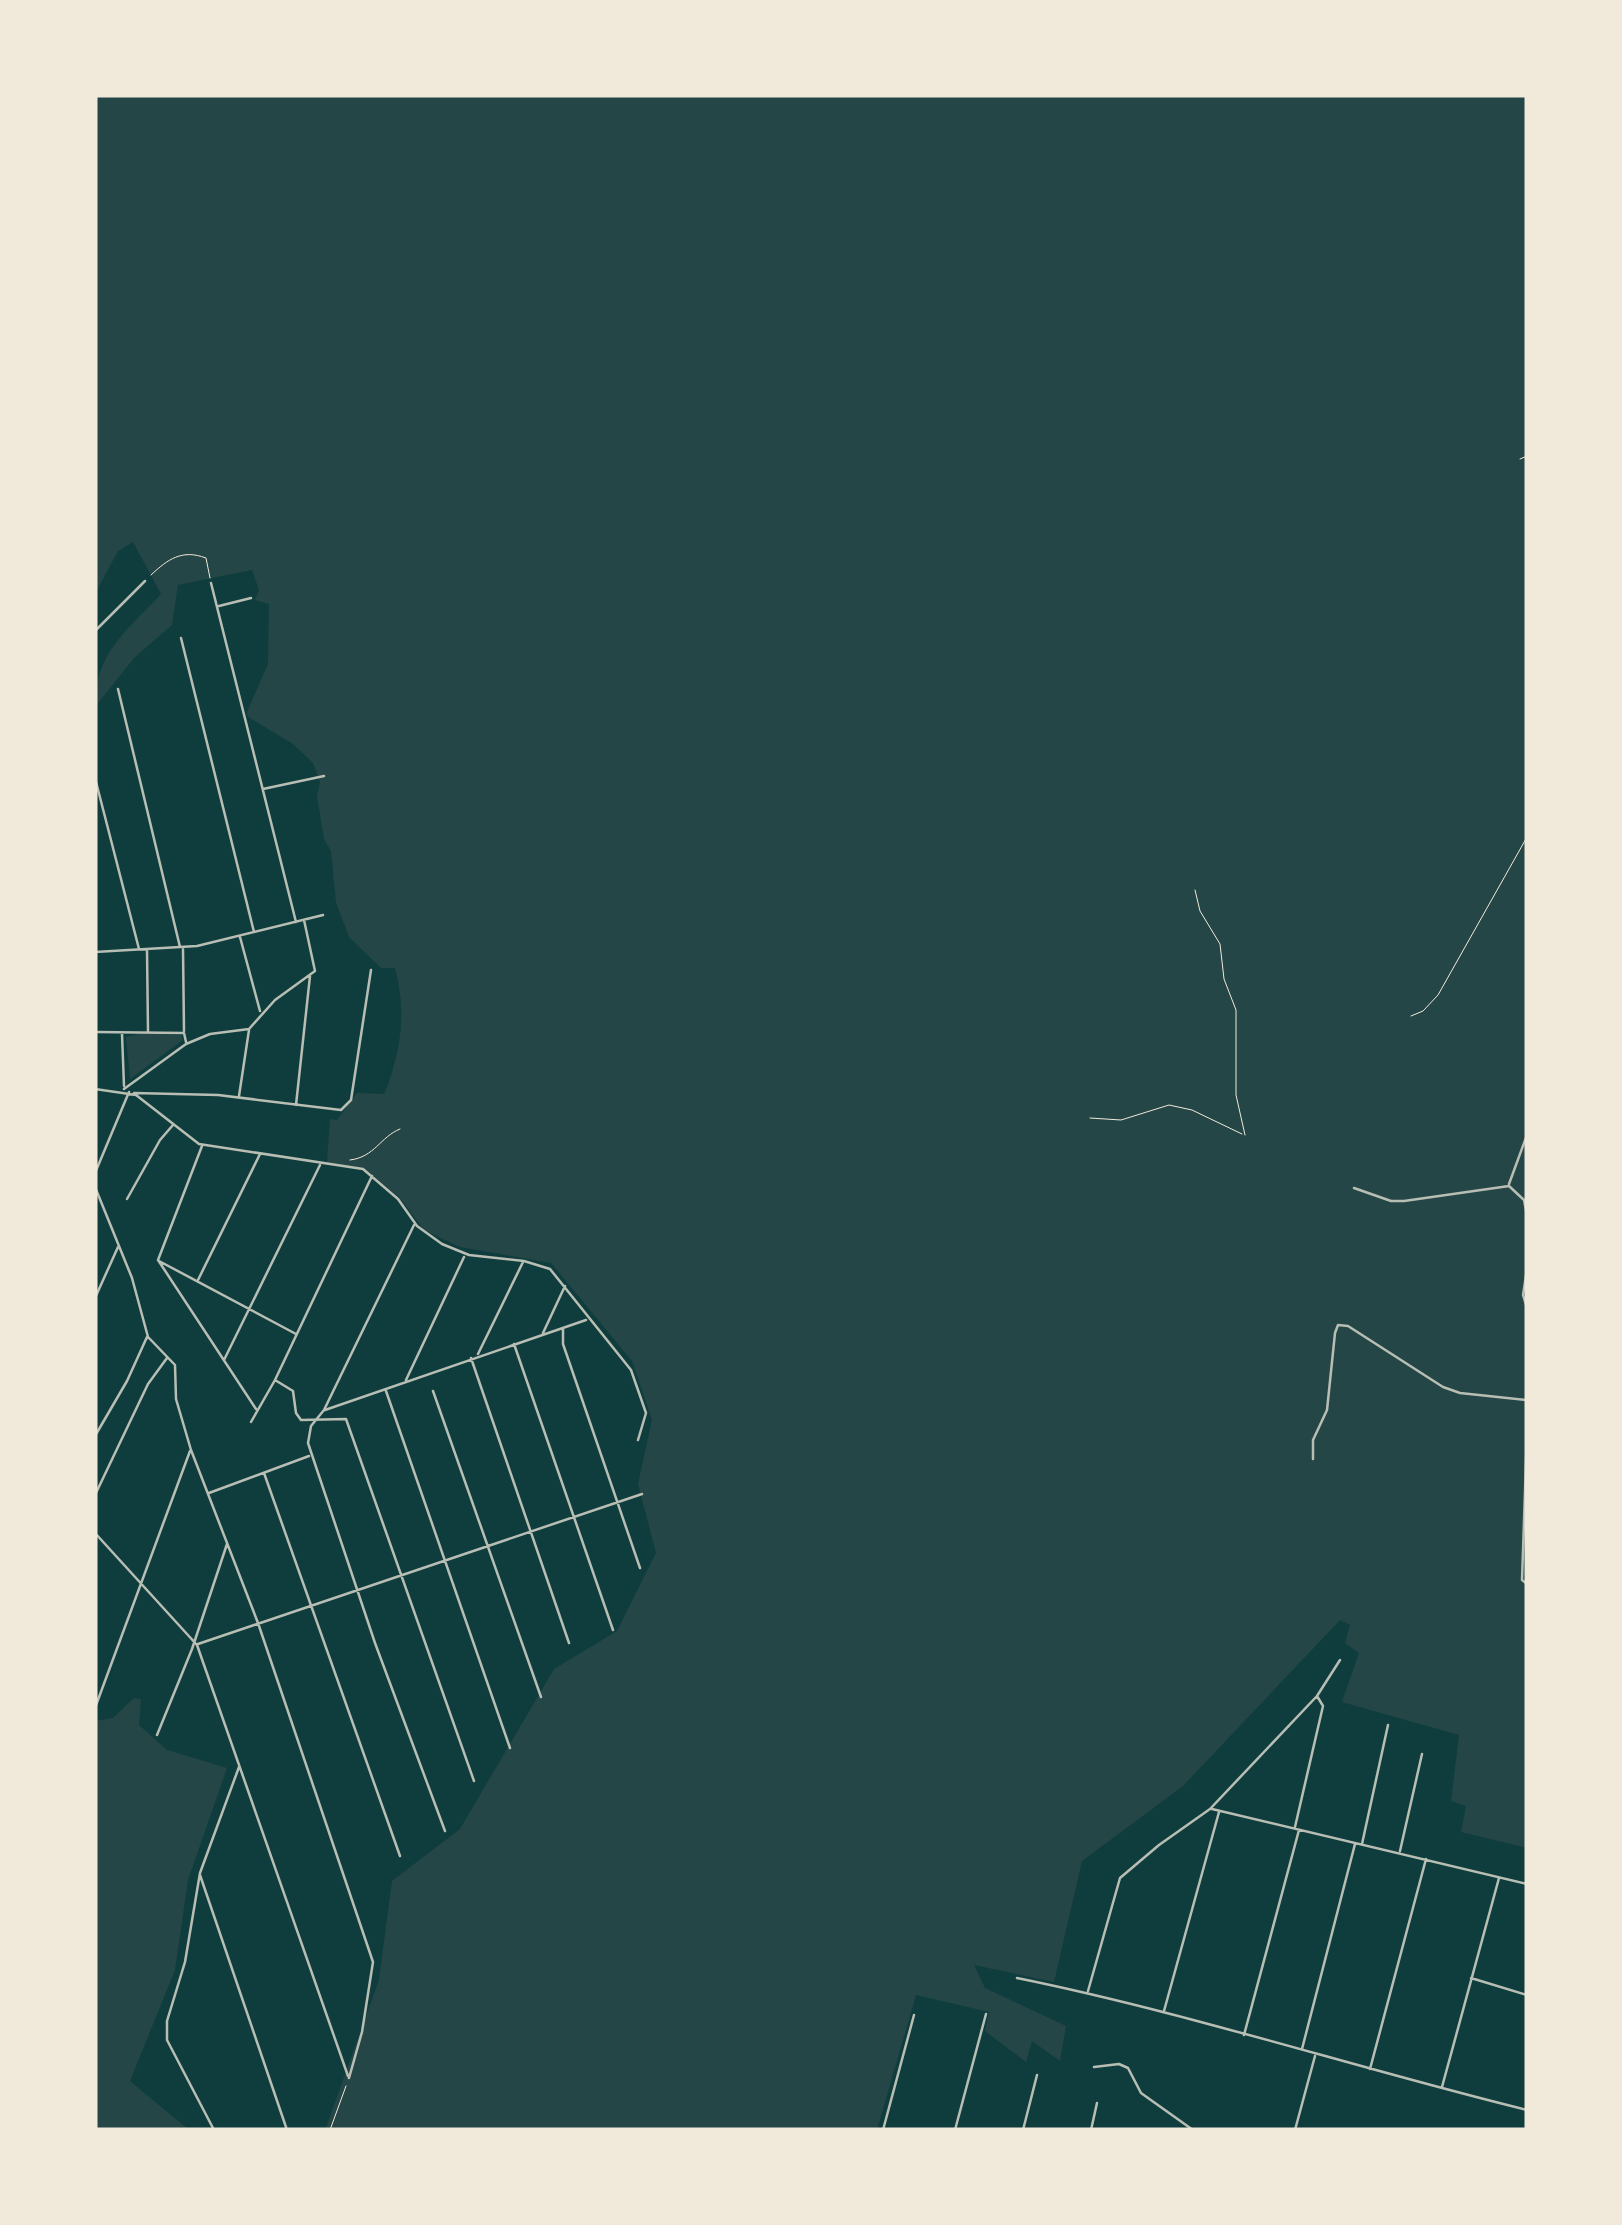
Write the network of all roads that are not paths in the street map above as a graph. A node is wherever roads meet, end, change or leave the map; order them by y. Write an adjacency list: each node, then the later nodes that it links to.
1 (145, 580): 5 (street)
2 (211, 583): 4 (street)
3 (250, 598): 4 (street)
4 (217, 607): 10 (street)
5 (95, 632)
6 (181, 638): 14 (street)
7 (118, 689): 16 (street)
8 (324, 776): 10 (street)
9 (95, 778): 17 (street)
10 (264, 789): 13 (street)
11 (323, 915): 12 (street)
12 (304, 920): 13 (street); 21 (street)
13 (296, 922): 14 (street)
14 (254, 932): 15 (street)
15 (239, 936): 16 (street); 22 (street)
16 (181, 948): 18 (street); 27 (street)
17 (139, 949): 18 (street); 19 (street)
18 (147, 949): 24 (street)
19 (95, 952)
20 (371, 970): 32 (street)
21 (313, 973): 22 (street); 32 (street)
22 (260, 1014): 23 (street)
23 (249, 1029): 28 (street); 31 (street)
24 (148, 1031): 26 (street); 27 (street)
25 (95, 1032): 26 (street)
26 (122, 1032): 30 (street)
27 (184, 1034): 28 (street)
28 (186, 1044): 30 (street)
29 (95, 1089): 30 (street)
30 (127, 1091): 31 (street); 33 (street); 38 (street)
31 (239, 1098): 32 (street)
32 (296, 1105)
33 (174, 1124): 35 (street); 43 (street)
34 (1527, 1136): 40 (street)
35 (202, 1144): 36 (street); 48 (street)
36 (260, 1154): 37 (street); 51 (street)
37 (321, 1164): 39 (street); 55 (street)
38 (95, 1174)
39 (372, 1175): 45 (street); 58 (street)
40 (1509, 1186): 42 (street); 44 (street)
41 (95, 1187): 46 (street)
42 (1354, 1188)
43 (127, 1199)
44 (1527, 1216)
45 (415, 1224): 47 (street); 73 (street)
46 (118, 1245): 53 (street); 60 (street)
47 (466, 1254): 49 (street); 68 (street)
48 (158, 1260): 51 (street); 65 (street)
49 (524, 1261): 52 (street); 64 (street)
50 (1527, 1270): 54 (street)
51 (198, 1281): 55 (street)
52 (565, 1286): 56 (street); 59 (street)
53 (95, 1298)
54 (1527, 1308)
55 (251, 1309): 58 (street); 65 (street)
56 (589, 1319): 57 (street); 78 (street)
57 (563, 1328): 59 (street); 86 (street)
58 (296, 1334): 67 (street)
59 (542, 1335): 61 (street)
60 (148, 1336): 63 (street); 77 (street)
61 (514, 1344): 64 (street); 87 (street)
62 (1527, 1355): 66 (street)
63 (168, 1357): 79 (street); 85 (street)
64 (474, 1358): 68 (street); 88 (street)
65 (224, 1360): 72 (street)
66 (1527, 1376)
67 (275, 1380): 72 (street); 74 (street)
68 (405, 1382): 69 (street)
69 (386, 1390): 73 (street); 92 (street)
70 (433, 1391): 91 (street)
71 (1527, 1400): 81 (street)
72 (258, 1410): 75 (street)
73 (324, 1410): 74 (street)
74 (318, 1417): 80 (street); 94 (street)
75 (251, 1422)
76 (1527, 1432): 95 (street)
77 (95, 1436)
78 (638, 1440)
79 (191, 1450): 83 (street); 96 (street)
80 (310, 1455): 82 (street); 97 (street)
81 (1313, 1459)
82 (264, 1473): 83 (street); 98 (street)
83 (208, 1493): 90 (street)
84 (642, 1494): 86 (street)
85 (95, 1495)
86 (617, 1502): 87 (street); 93 (street)
87 (572, 1518): 88 (street); 100 (street)
88 (530, 1532): 91 (street); 102 (street)
89 (95, 1534): 96 (street)
90 (227, 1543): 99 (street); 101 (street)
91 (487, 1546): 92 (street); 105 (street)
92 (444, 1561): 94 (street); 109 (street)
93 (640, 1568)
94 (399, 1576): 97 (street); 112 (street)
95 (1527, 1584)
96 (141, 1585): 101 (street); 106 (street)
97 (358, 1590): 98 (street); 116 (street)
98 (311, 1606): 99 (street); 120 (street)
99 (258, 1623): 101 (street); 111 (street)
100 (613, 1630)
101 (195, 1643): 108 (street); 111 (street)
102 (569, 1643)
103 (1340, 1660): 104 (street)
104 (1317, 1696): 113 (street); 115 (street)
105 (541, 1697)
106 (95, 1708)
107 (1388, 1725): 118 (street)
108 (158, 1735)
109 (510, 1748)
110 (1422, 1754): 119 (street)
111 (240, 1766): 122 (street)
112 (474, 1781)
113 (1210, 1808): 114 (street); 127 (street)
114 (1219, 1811): 115 (street); 129 (street)
115 (1296, 1829): 117 (street); 132 (street)
116 (444, 1831)
117 (1356, 1842): 118 (street); 133 (street)
118 (1362, 1844): 119 (street)
119 (1400, 1853): 121 (street)
120 (400, 1856)
121 (1426, 1859): 123 (street); 136 (street)
122 (200, 1873): 141 (street); 142 (street)
123 (1499, 1878): 124 (street); 126 (street)
124 (1527, 1884)
125 (1017, 1978): 127 (street)
126 (1471, 1978): 128 (street); 138 (street)
127 (1088, 1992): 129 (street)
128 (1527, 1994)
129 (1163, 2013): 132 (street)
130 (914, 2014): 143 (street)
131 (986, 2014): 144 (street)
132 (1244, 2036): 133 (street)
133 (1302, 2051): 134 (street)
134 (1315, 2055): 136 (street); 148 (street)
135 (1094, 2067): 147 (street)
136 (1369, 2070): 138 (street)
137 (1036, 2075): 145 (street)
138 (1441, 2089): 140 (street)
139 (1097, 2103): 146 (street)
140 (1527, 2110)
141 (214, 2130)
142 (287, 2130)
143 (883, 2130)
144 (954, 2130)
145 (1023, 2130)
146 (1091, 2130)
147 (1193, 2130)
148 (1295, 2130)

